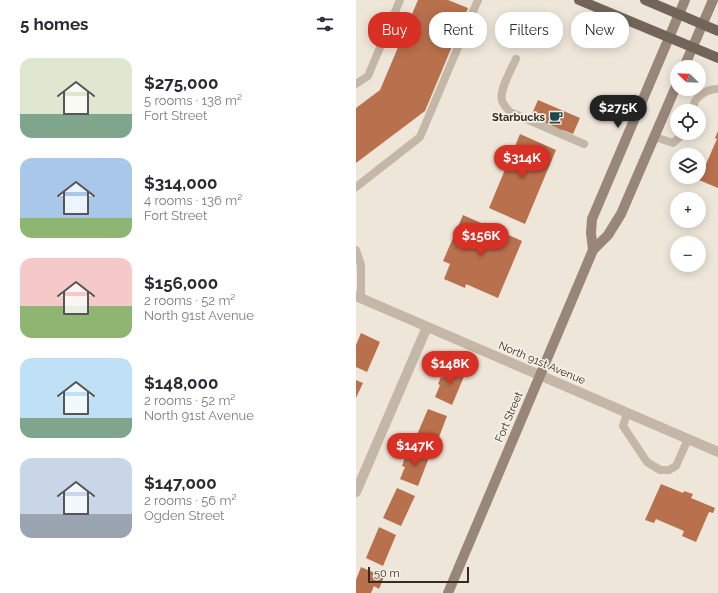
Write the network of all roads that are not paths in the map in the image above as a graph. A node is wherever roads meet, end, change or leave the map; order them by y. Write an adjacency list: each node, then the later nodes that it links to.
1 (400, 0): 15 (lane)
2 (478, 0): 22 (lane)
3 (579, 0): 10 (main road)
4 (645, 0): 7 (main road)
5 (685, 0): 7 (main road, Fort Street)
6 (713, 0): 8 (main road)
7 (679, 15): 8 (main road); 10 (main road, Fort Street)
8 (702, 24): 9 (main road); 11 (main road)
9 (718, 31)
10 (669, 38): 11 (main road); 24 (main road, Fort Street)
11 (692, 48): 12 (main road); 14 (main road)
12 (718, 58)
13 (516, 59): 21 (lane)
14 (687, 60)
15 (356, 84)
16 (718, 89): 18 (lane)
17 (672, 96): 19 (main road, Fort Street)
18 (695, 104)
19 (655, 137): 20 (lane); 24 (main road, Fort Street)
20 (676, 140)
21 (584, 144)
22 (356, 187)
23 (356, 250): 25 (lane)
24 (593, 250): 27 (main road, Fort Street)
25 (359, 298): 26 (street, North 91st Avenue)
26 (427, 327): 27 (street, North 91st Avenue); 31 (street)
27 (540, 375): 28 (street, North 91st Avenue); 32 (main road, Fort Street)
28 (627, 412): 29 (street, North 91st Avenue); 29 (lane)
29 (688, 439): 30 (street, North 91st Avenue)
30 (718, 452)
31 (356, 492)
32 (448, 593)

